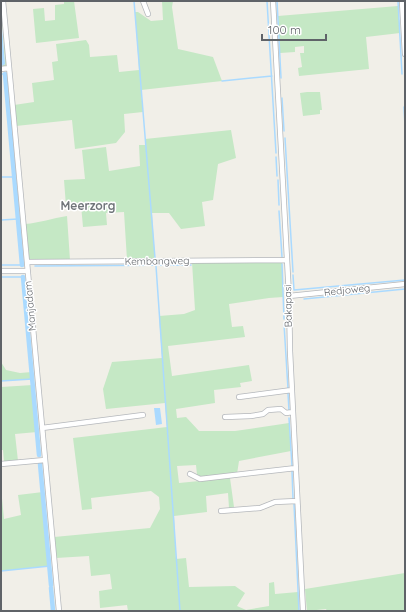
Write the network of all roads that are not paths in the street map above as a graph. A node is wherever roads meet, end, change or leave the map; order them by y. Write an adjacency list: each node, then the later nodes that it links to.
1 (3, 1): 7 (street, Manjadam)
2 (143, 1): 5 (street)
3 (272, 1): 9 (street, Bakapasi)
4 (402, 1): 6 (street)
5 (148, 14)
6 (405, 54)
7 (9, 68): 8 (street); 10 (street, Manjadam)
8 (1, 69)
9 (286, 260): 10 (street, Kembangweg); 14 (street, Bakapasi)
10 (27, 262): 12 (street, Manjadam)
11 (1, 271): 12 (street)
12 (27, 271): 20 (street, Manjadam)
13 (405, 284): 14 (street, Redjoweg)
14 (289, 296): 15 (street, Bakapasi)
15 (292, 390): 16 (street); 17 (street, Bakapasi)
16 (239, 397)
17 (293, 412): 19 (street); 23 (street, Bakapasi)
18 (143, 416): 20 (street)
19 (225, 417)
20 (42, 428): 21 (street, Manjadam)
21 (45, 460): 22 (street); 27 (street, Manjadam)
22 (1, 464)
23 (296, 468): 24 (street); 25 (street, Bakapasi)
24 (190, 474)
25 (297, 501): 26 (street); 28 (street, Bakapasi)
26 (221, 511)
27 (59, 611)
28 (304, 611)

